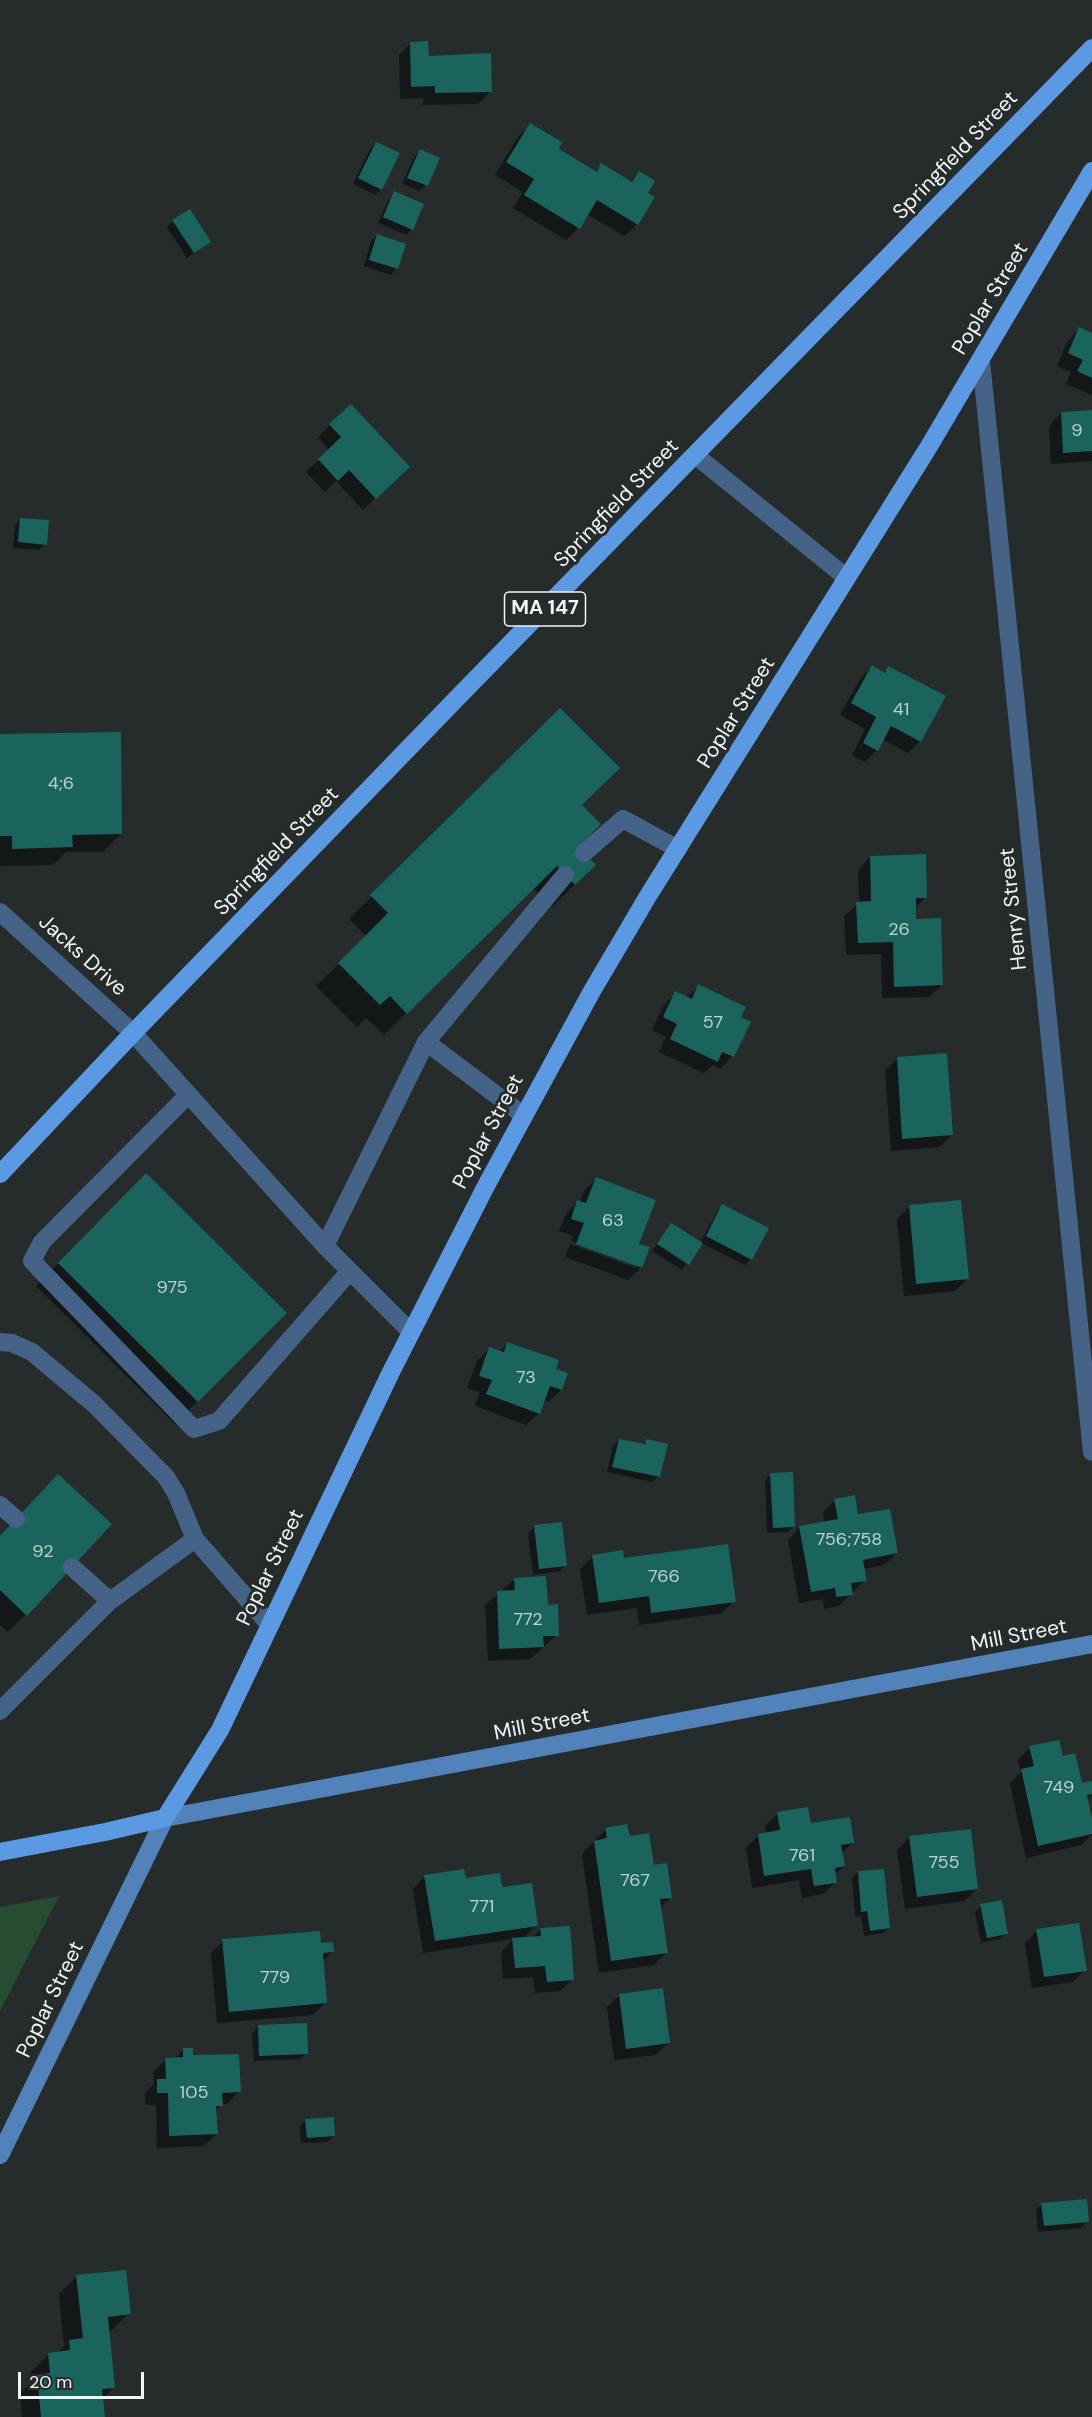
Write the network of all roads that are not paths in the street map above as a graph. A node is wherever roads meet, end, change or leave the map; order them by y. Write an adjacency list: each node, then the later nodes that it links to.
1 (1092, 48): 4 (main road, Springfield Street / MA 147)
2 (1092, 171): 3 (main road, Poplar Street)
3 (981, 361): 5 (main road, Poplar Street); 19 (street, Henry Street)
4 (695, 455): 5 (street); 10 (main road, Springfield Street / MA 147)
5 (847, 578): 6 (main road, Poplar Street)
6 (678, 849): 7 (street); 13 (main road, Poplar Street)
7 (584, 853)
8 (565, 875): 11 (street)
9 (0, 912): 10 (street, Jacks Drive)
10 (133, 1033): 12 (street, Jacks Drive); 14 (main road, Springfield Street / MA 147)
11 (426, 1042): 13 (street); 15 (street)
12 (188, 1095): 15 (street, Jacks Drive); 16 (street)
13 (523, 1115): 17 (main road, Poplar Street)
14 (0, 1174)
15 (326, 1246): 16 (street, Jacks Drive)
16 (350, 1271): 17 (street, Jacks Drive)
17 (411, 1332): 25 (main road, Poplar Street)
18 (0, 1342): 22 (street)
19 (1092, 1452)
20 (0, 1505): 21 (street)
21 (16, 1519)
22 (195, 1539): 24 (street); 25 (street)
23 (72, 1567): 24 (street)
24 (110, 1601): 27 (street)
25 (269, 1624): 28 (main road, Poplar Street)
26 (1092, 1644): 28 (street, Mill Street)
27 (0, 1711)
28 (165, 1818): 29 (main road, Mill Street); 30 (street, Poplar Street)
29 (0, 1852)
30 (0, 2155)

